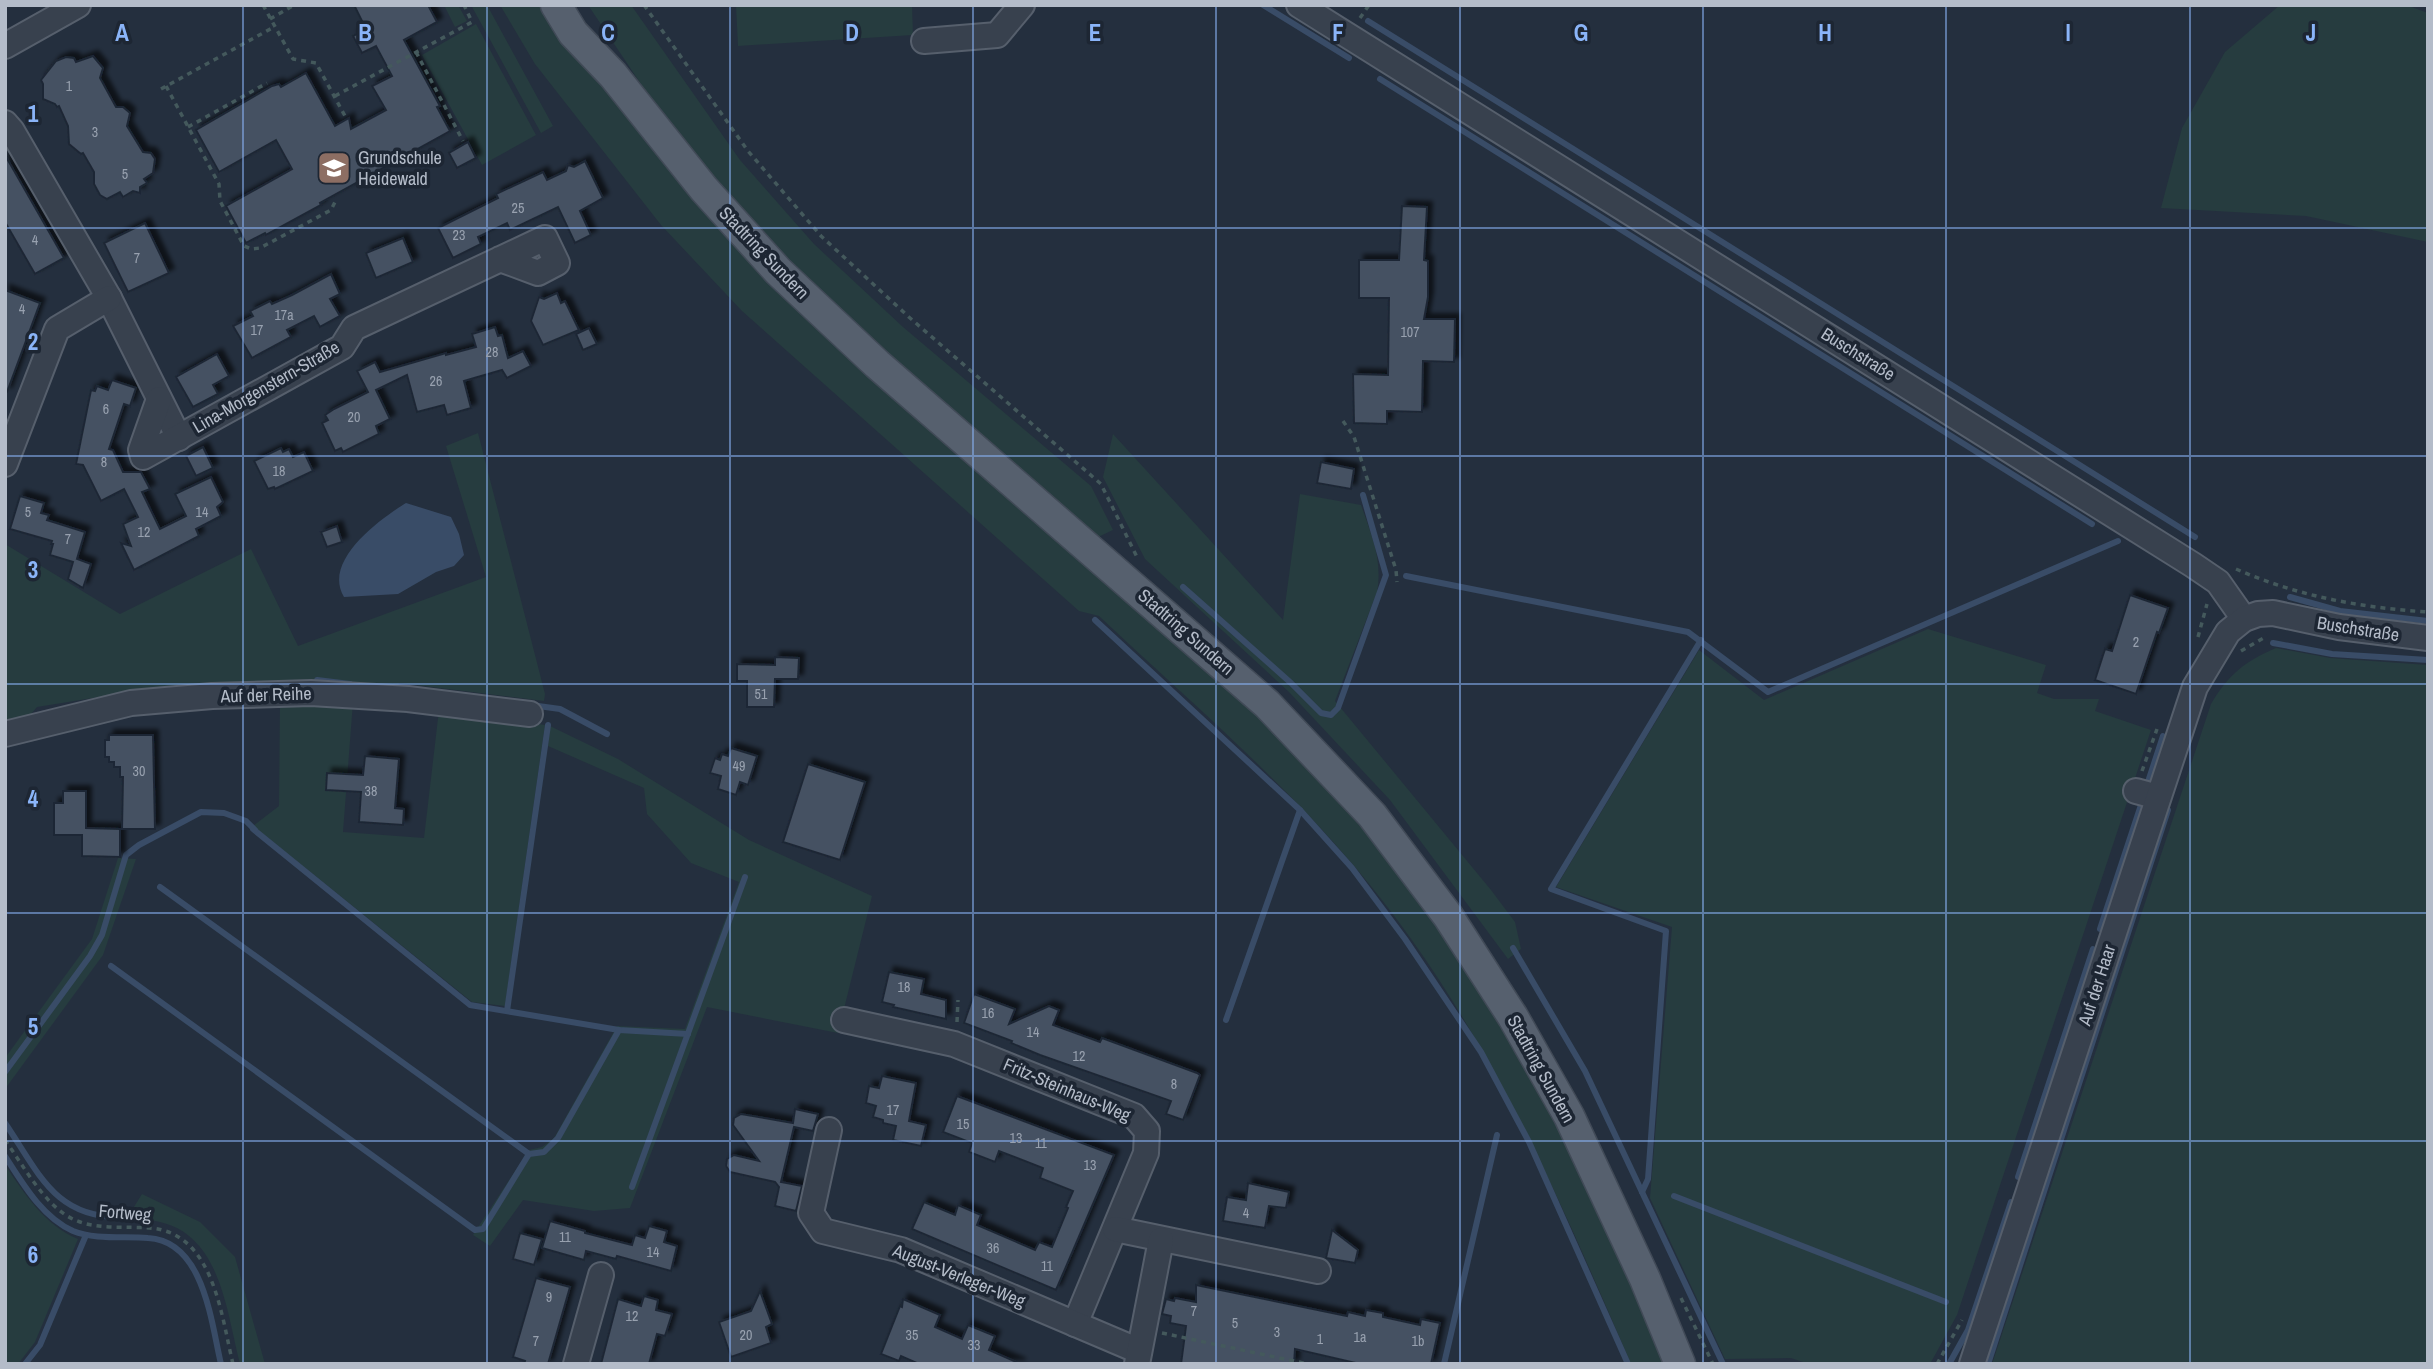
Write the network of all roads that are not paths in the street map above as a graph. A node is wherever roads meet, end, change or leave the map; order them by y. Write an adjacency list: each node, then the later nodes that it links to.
1 (78, 5): 7 (street)
2 (555, 5): 8 (main road, Stadtring Sundern)
3 (574, 5): 8 (main road, Stadtring Sundern)
4 (1022, 5): 6 (street)
5 (1299, 5): 15 (street, Buschstraße)
6 (924, 41)
7 (5, 46)
8 (613, 75): 25 (main road, Stadtring Sundern)
9 (5, 123): 11 (street, Lina-Morgenstern-Straße)
10 (500, 259): 13 (street, Lina-Morgenstern-Straße)
11 (108, 298): 12 (street, Lina-Morgenstern-Straße); 14 (street)
12 (159, 399): 13 (street, Lina-Morgenstern-Straße); 13 (street, Lina-Morgenstern-Straße)
13 (178, 438)
14 (5, 464)
15 (2244, 619): 16 (street, Buschstraße); 31 (street, Auf der Haar)
16 (2428, 638)
17 (530, 714): 18 (street, Auf der Reihe)
18 (5, 734)
19 (844, 1020): 21 (street, Fritz-Steinhaus-Weg)
20 (829, 1129): 26 (street, August-Verleger-Weg)
21 (1115, 1229): 22 (street); 26 (street, Fritz-Steinhaus-Weg)
22 (1161, 1240): 23 (street); 27 (street)
23 (1318, 1271)
24 (601, 1275): 28 (street)
25 (1645, 1279): 29 (main road, Stadtring Sundern); 30 (main road, Stadtring Sundern)
26 (1074, 1324): 27 (street, August-Verleger-Weg)
27 (1140, 1348)
28 (576, 1364)
29 (1680, 1364)
30 (1693, 1364)
31 (1972, 1364)

